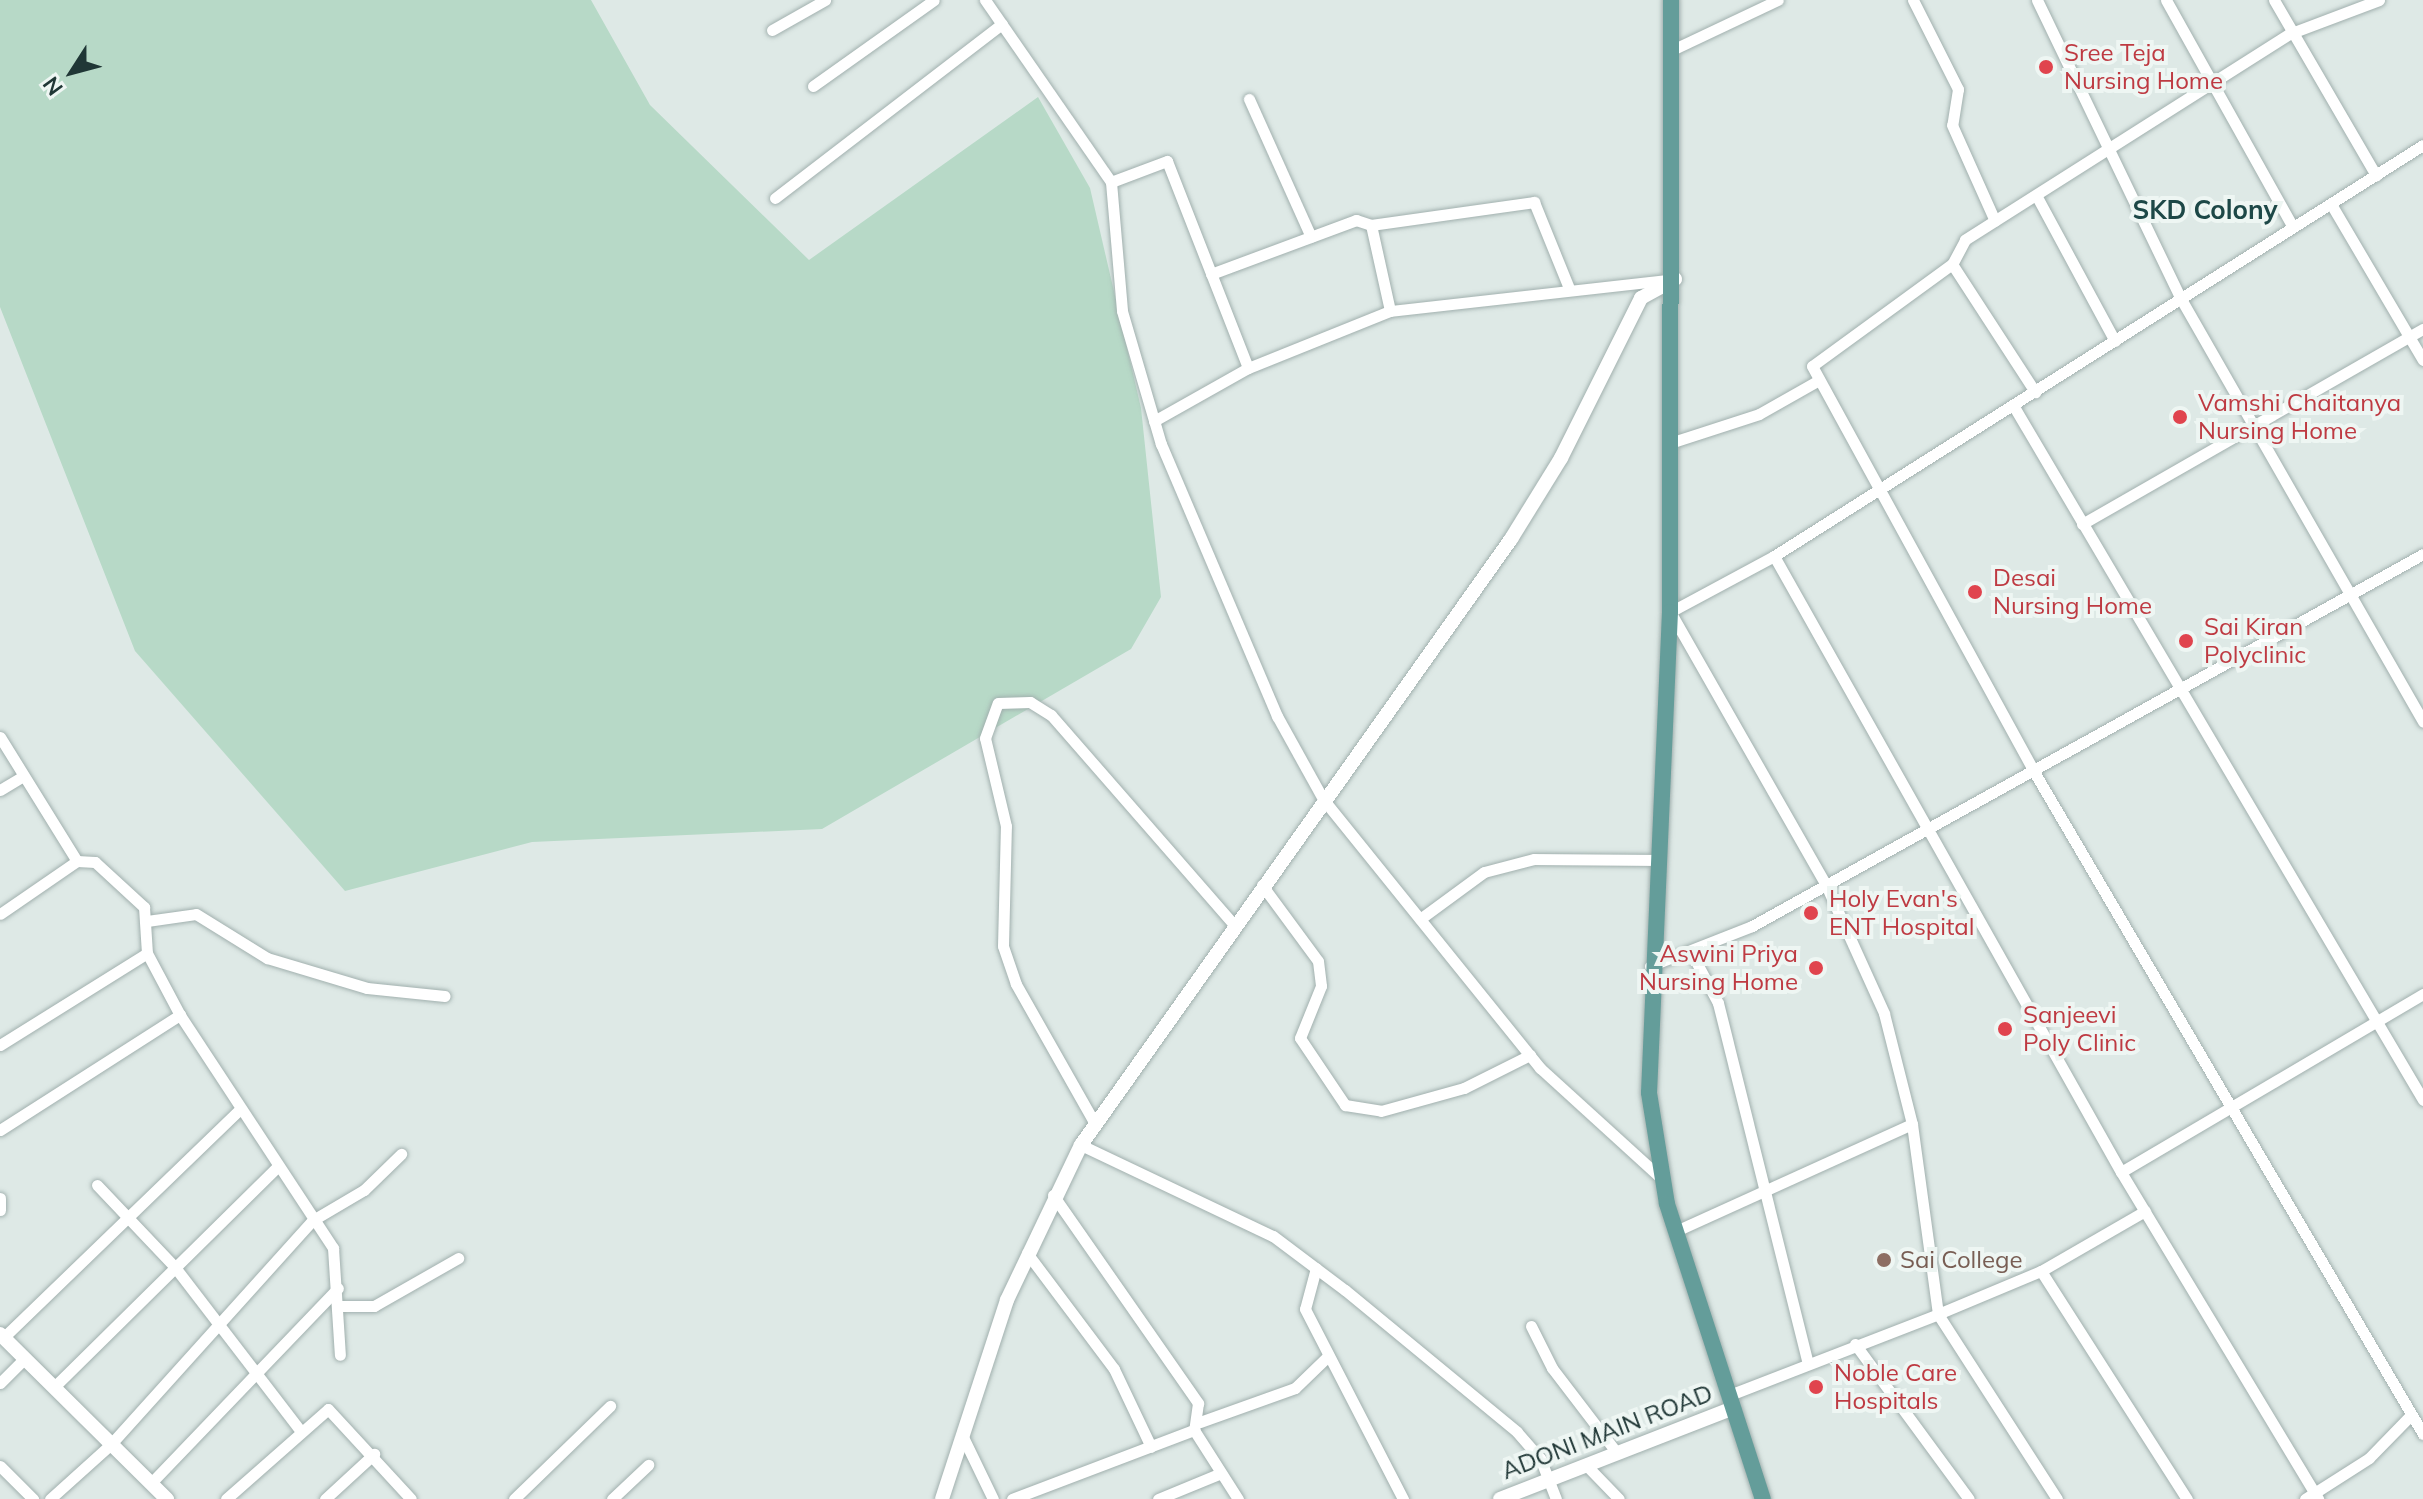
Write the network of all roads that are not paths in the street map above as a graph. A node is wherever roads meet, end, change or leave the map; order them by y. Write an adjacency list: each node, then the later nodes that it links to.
1 (825, 0): 12 (street)
2 (934, 0): 16 (street)
3 (985, 0): 11 (street)
4 (1671, 0): 14 (main road)
5 (1778, 0): 14 (street)
6 (1913, 0): 25 (street)
7 (2037, 0): 19 (street)
8 (2166, 0): 15 (street)
9 (2274, 0): 13 (street)
10 (2379, 0): 13 (street)
11 (1002, 24): 21 (street); 23 (street)
12 (772, 30)
13 (2289, 34): 15 (street); 20 (street)
14 (1672, 50): 31 (main road)
15 (2209, 85): 19 (street); 27 (street)
16 (813, 86)
17 (1249, 99): 28 (street)
18 (2423, 145): 20 (street)
19 (2109, 149): 22 (street); 33 (street)
20 (2376, 175): 24 (street)
21 (1111, 182): 30 (street); 43 (street)
22 (2036, 195): 25 (street); 37 (street)
23 (775, 198)
24 (2331, 204): 27 (street); 36 (street)
25 (1995, 221): 29 (street)
26 (1371, 225): 28 (street); 32 (street); 34 (street)
27 (2293, 227): 33 (street)
28 (1311, 237): 30 (street)
29 (1952, 264): 40 (street); 41 (street)
30 (1211, 274): 39 (street)
31 (1675, 279): 32 (street); 45 (main road); 58 (street)
32 (1569, 288): 34 (street)
33 (2181, 299): 37 (street); 44 (street)
34 (1390, 311): 39 (street)
35 (2423, 329): 36 (street)
36 (2409, 337): 38 (street); 44 (street)
37 (2115, 341): 41 (street)
38 (2423, 360)
39 (1248, 368): 43 (street)
40 (1819, 380): 45 (street); 46 (street)
41 (2035, 392): 42 (street)
42 (2013, 405): 46 (street); 47 (street)
43 (1154, 421): 58 (street)
44 (2251, 429): 47 (street); 50 (street)
45 (1673, 442): 51 (main road)
46 (1877, 489): 49 (street); 55 (street)
47 (2082, 524): 52 (street)
48 (2423, 554): 50 (street)
49 (1774, 556): 51 (street); 59 (street)
50 (2347, 596): 52 (street); 53 (street)
51 (1670, 612): 60 (main road); 63 (street)
52 (2178, 690): 55 (street); 74 (street)
53 (2423, 722)
54 (0, 737): 56 (street)
55 (2033, 770): 59 (street); 78 (street)
56 (23, 776): 57 (street); 61 (street)
57 (0, 790)
58 (1323, 799): 62 (street); 65 (street)
59 (1926, 830): 63 (street); 86 (street)
60 (1656, 860): 65 (street); 70 (main road)
61 (77, 861): 64 (street); 66 (street)
62 (1262, 885): 67 (street); 76 (street)
63 (1826, 885): 68 (street); 81 (street)
64 (2, 909)
65 (1420, 919): 76 (street)
66 (147, 921): 69 (street); 72 (street)
67 (1234, 925): 80 (street); 80 (street)
68 (1691, 952): 70 (street); 89 (street)
69 (147, 953): 73 (street); 75 (street)
70 (1649, 966): 87 (main road)
71 (2423, 994): 74 (street)
72 (445, 996)
73 (180, 1015): 79 (street); 82 (street)
74 (2376, 1022): 77 (street); 78 (street)
75 (0, 1045)
76 (1530, 1055): 87 (street)
77 (2423, 1100)
78 (2234, 1105): 86 (street); 118 (street)
79 (239, 1110): 85 (street); 94 (street)
80 (1094, 1122): 83 (street)
81 (1912, 1124): 89 (street); 104 (street)
82 (0, 1130)
83 (1081, 1145): 90 (street); 100 (street)
84 (401, 1154): 95 (street)
85 (277, 1167): 95 (street); 99 (street)
86 (2121, 1172): 93 (street)
87 (1663, 1181): 96 (main road)
88 (97, 1185): 94 (street)
89 (1765, 1191): 96 (street); 112 (street)
90 (1053, 1194): 97 (street); 119 (street)
91 (0, 1198): 92 (street)
92 (0, 1210)
93 (2145, 1211): 101 (street); 133 (street)
94 (128, 1218): 99 (street); 107 (street)
95 (313, 1220): 102 (street); 105 (street)
96 (1676, 1231): 116 (main road)
97 (1027, 1253): 121 (street); 124 (street)
98 (458, 1258): 103 (street)
99 (174, 1266): 105 (street); 115 (street)
100 (1316, 1268): 110 (street); 131 (street)
101 (2041, 1271): 104 (street); 154 (street)
102 (338, 1288): 103 (street); 113 (street)
103 (338, 1306): 109 (street)
104 (1938, 1314): 108 (street); 153 (street)
105 (215, 1322): 113 (street); 123 (street)
106 (1531, 1326): 125 (street)
107 (2, 1336): 111 (street)
108 (1855, 1344): 112 (street); 152 (street)
109 (340, 1355)
110 (1327, 1357): 119 (street); 147 (street)
111 (25, 1358): 114 (street); 115 (street)
112 (1808, 1363): 116 (street)
113 (257, 1375): 120 (street); 132 (street)
114 (0, 1383)
115 (54, 1387): 123 (street)
116 (1729, 1402): 125 (street, ADONI MAIN ROAD); 151 (main road, ADONI MAIN ROAD)
117 (610, 1406): 140 (street)
118 (2408, 1418): 122 (street); 133 (street)
119 (1197, 1426): 124 (street); 130 (street)
120 (299, 1429): 126 (street); 137 (street)
121 (960, 1431): 142 (street); 143 (street)
122 (2423, 1434)
123 (111, 1444): 132 (street); 135 (street)
124 (1151, 1447): 144 (street)
125 (1617, 1453): 128 (street, ADONI MAIN ROAD)
126 (374, 1454): 138 (street); 139 (street)
127 (648, 1465): 141 (street)
128 (1586, 1465): 131 (street, ADONI MAIN ROAD); 150 (street)
129 (0, 1466): 134 (street)
130 (1219, 1474): 145 (street); 146 (street)
131 (1551, 1479): 148 (street, ADONI MAIN ROAD); 149 (street)
132 (151, 1483): 136 (street)
133 (2312, 1497)
134 (33, 1499)
135 (50, 1499)
136 (167, 1499)
137 (226, 1499)
138 (325, 1499)
139 (411, 1499)
140 (514, 1499)
141 (612, 1499)
142 (942, 1499)
143 (993, 1499)
144 (1012, 1499)
145 (1158, 1499)
146 (1238, 1499)
147 (1403, 1499)
148 (1500, 1499)
149 (1556, 1499)
150 (1619, 1499)
151 (1763, 1499)
152 (1969, 1499)
153 (2057, 1499)
154 (2187, 1499)

